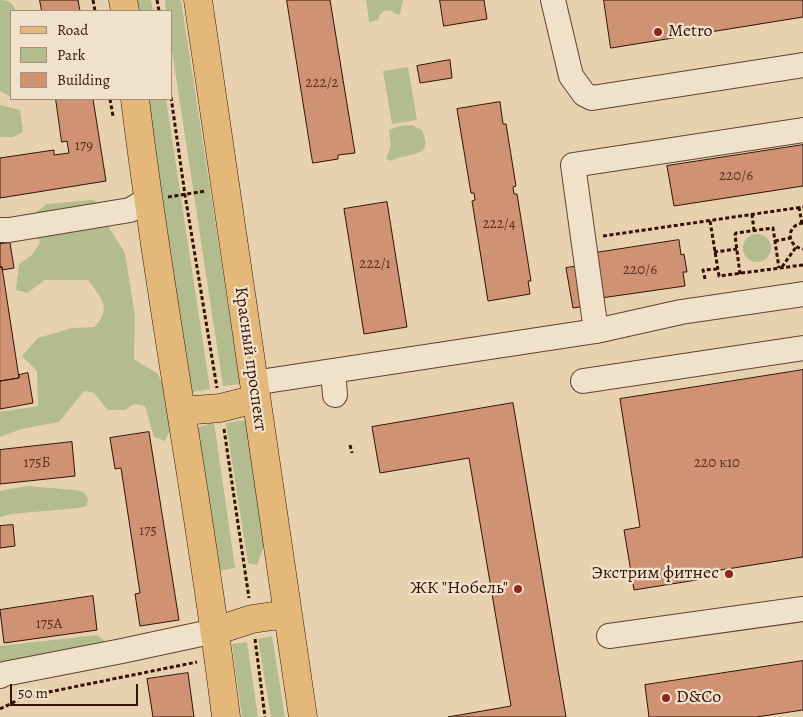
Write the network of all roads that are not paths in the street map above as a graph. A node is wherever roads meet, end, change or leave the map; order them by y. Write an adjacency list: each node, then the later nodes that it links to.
1 (198, 0): 13 (main road, Красный проспект)
2 (552, 0): 3 (street)
3 (803, 65)
4 (135, 100): 6 (main road)
5 (803, 130): 9 (street)
6 (148, 200): 7 (street); 15 (main road)
7 (0, 230)
8 (803, 294): 9 (street)
9 (596, 331): 11 (street)
10 (803, 348): 12 (street)
11 (333, 371): 13 (street); 14 (street)
12 (583, 381)
13 (254, 391): 15 (main road); 17 (main road, Красный проспект)
14 (336, 394)
15 (182, 411): 18 (main road)
16 (803, 609): 19 (street)
17 (287, 614): 18 (main road); 22 (main road, Красный проспект)
18 (215, 631): 20 (street); 21 (main road)
19 (609, 636)
20 (0, 676)
21 (226, 717)
22 (303, 717)

